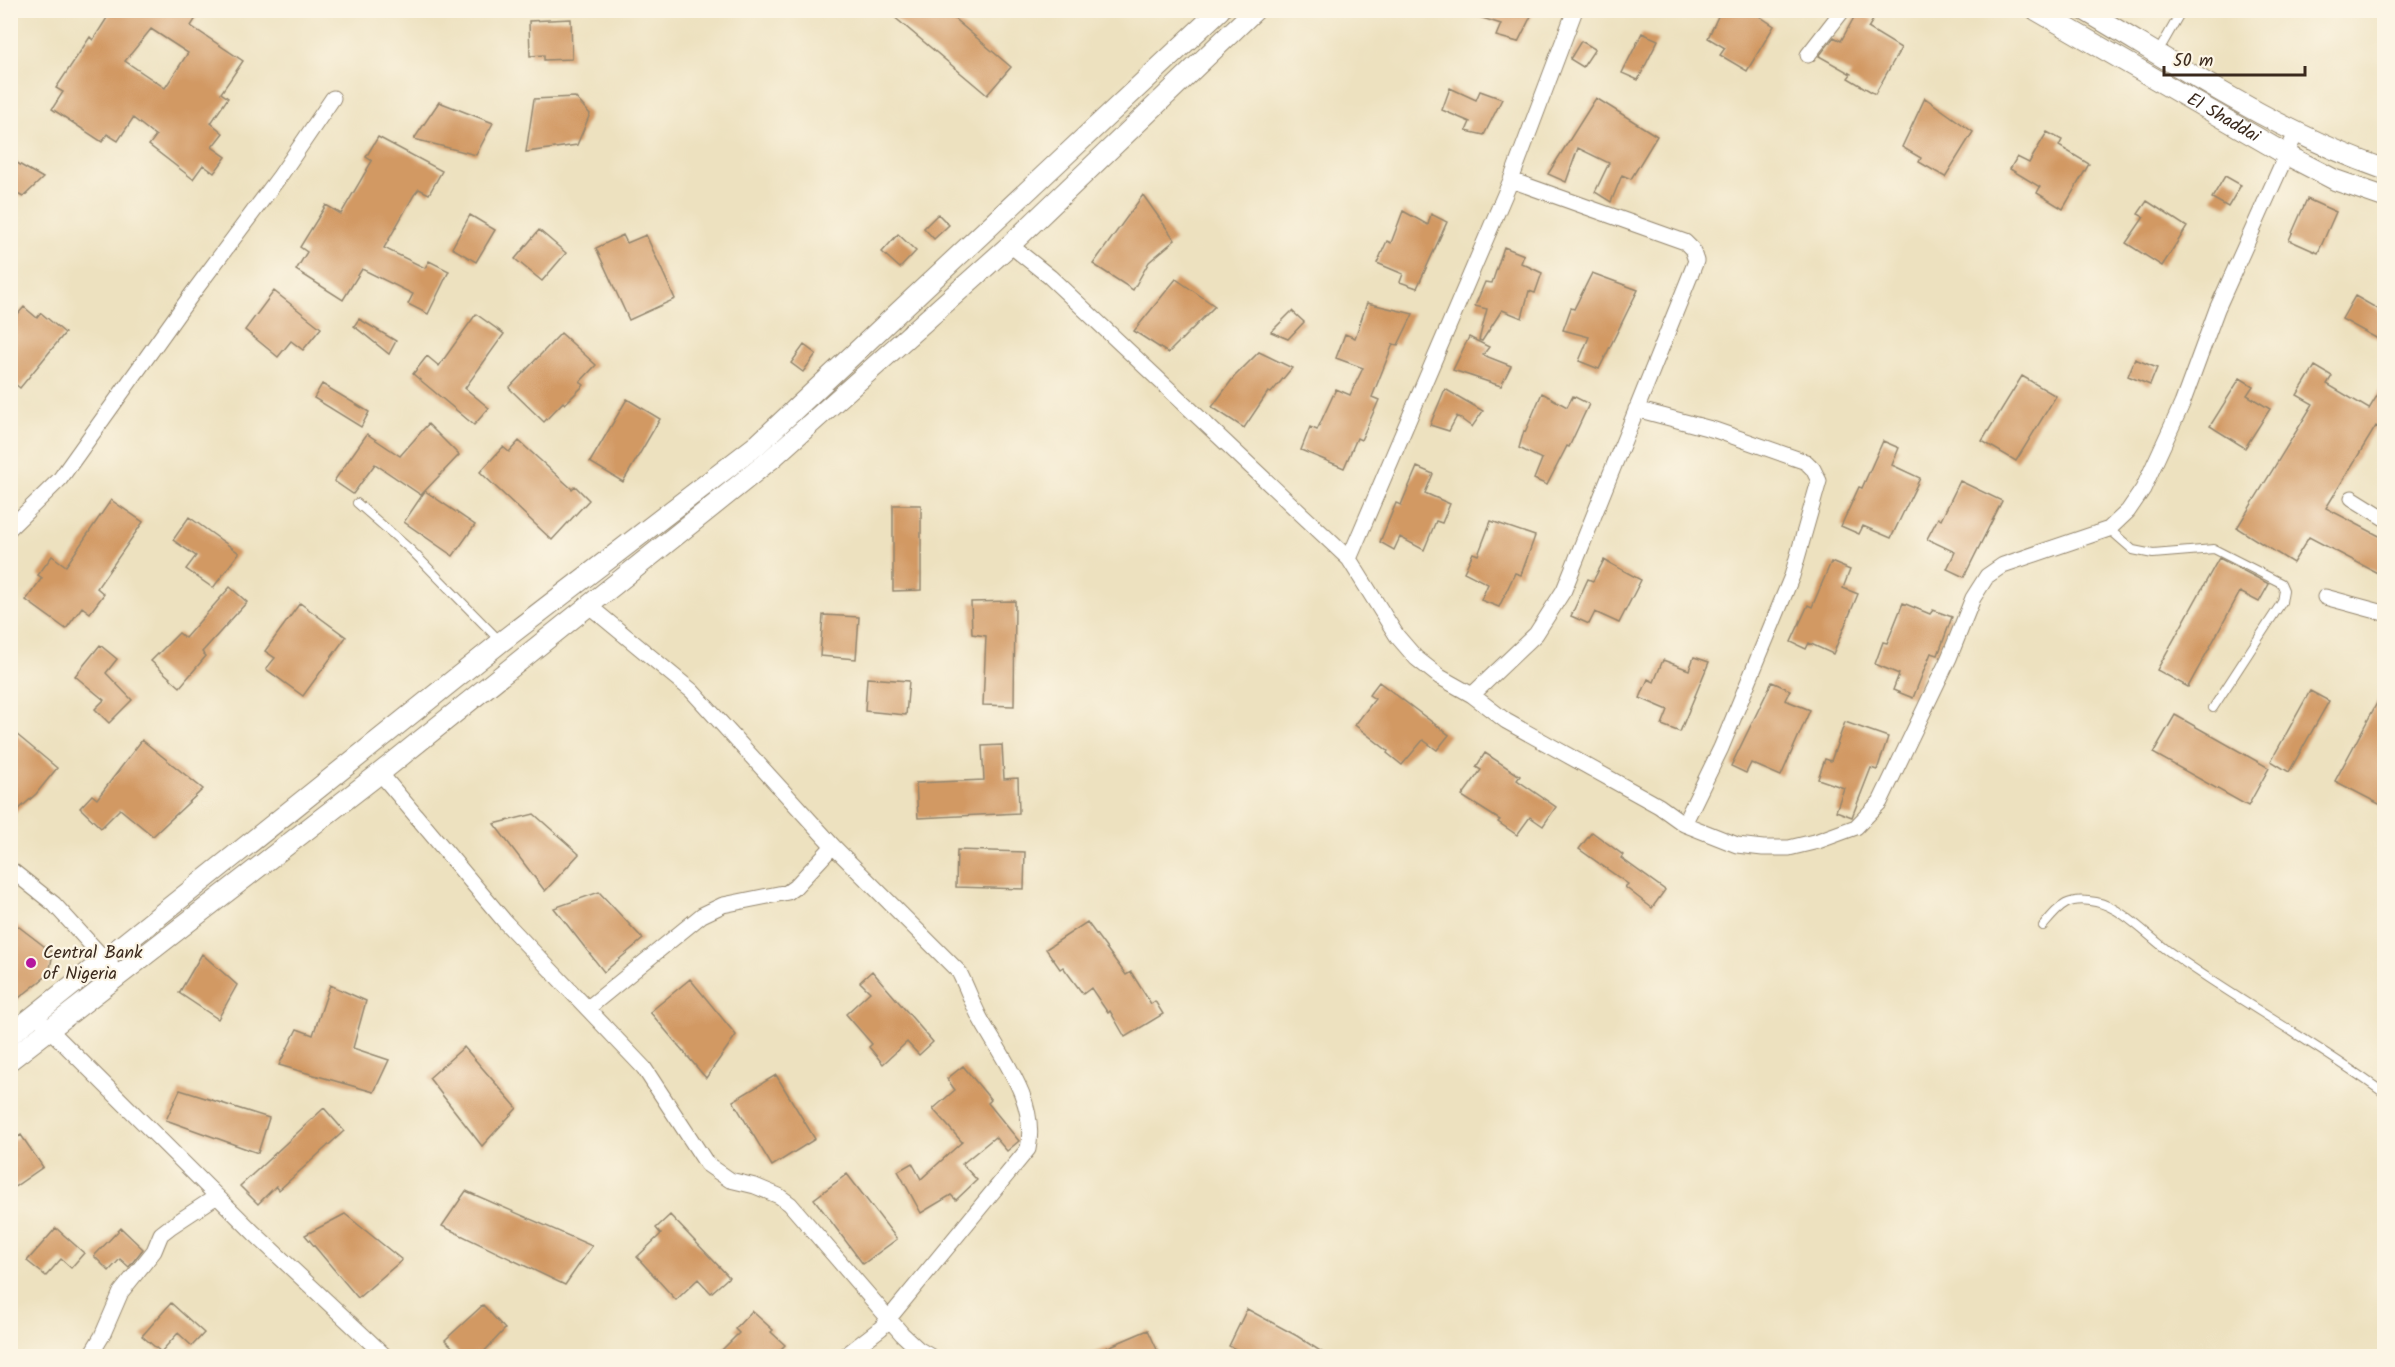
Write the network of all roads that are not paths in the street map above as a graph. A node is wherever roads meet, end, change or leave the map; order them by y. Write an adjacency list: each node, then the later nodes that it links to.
1 (1220, 10): 8 (street)
2 (1255, 10): 11 (street)
3 (1575, 10): 16 (street)
4 (1843, 10): 10 (street)
5 (2036, 10): 14 (street, El Shaddai)
6 (2084, 10): 9 (street)
7 (2182, 10): 9 (lane)
8 (1189, 40): 11 (street); 20 (street)
9 (2158, 53): 13 (street)
10 (1808, 55)
11 (1204, 57): 18 (street)
12 (333, 98): 25 (street)
13 (2296, 133): 14 (street); 15 (street)
14 (2287, 155): 17 (street, El Shaddai); 26 (street)
15 (2385, 169)
16 (1511, 180): 19 (street); 27 (street)
17 (2385, 196)
18 (1010, 245): 21 (street); 27 (street)
19 (1636, 409): 32 (street); 35 (street)
20 (757, 445): 21 (street); 31 (street)
21 (771, 460): 29 (street)
22 (2352, 498): 24 (street)
23 (357, 503): 31 (lane)
24 (2385, 518)
25 (10, 528)
26 (2109, 529): 33 (lane); 35 (street)
27 (1349, 559): 32 (street)
28 (2325, 597): 30 (street)
29 (588, 605): 34 (street); 36 (street)
30 (2385, 613)
31 (501, 642): 39 (street)
32 (1472, 695): 35 (street)
33 (2213, 708)
34 (380, 773): 40 (street); 41 (street)
35 (1684, 824)
36 (832, 846): 41 (street); 47 (street)
37 (10, 869): 39 (street)
38 (2043, 926): 45 (lane)
39 (105, 958): 40 (street); 42 (street)
40 (119, 975): 42 (street)
41 (588, 1008): 47 (street)
42 (42, 1022): 43 (street); 44 (street); 46 (street)
43 (10, 1035)
44 (10, 1060)
45 (2385, 1093)
46 (218, 1197): 48 (street); 49 (street)
47 (889, 1318): 50 (street); 51 (street)
48 (90, 1356)
49 (385, 1356)
50 (845, 1356)
51 (930, 1356)

